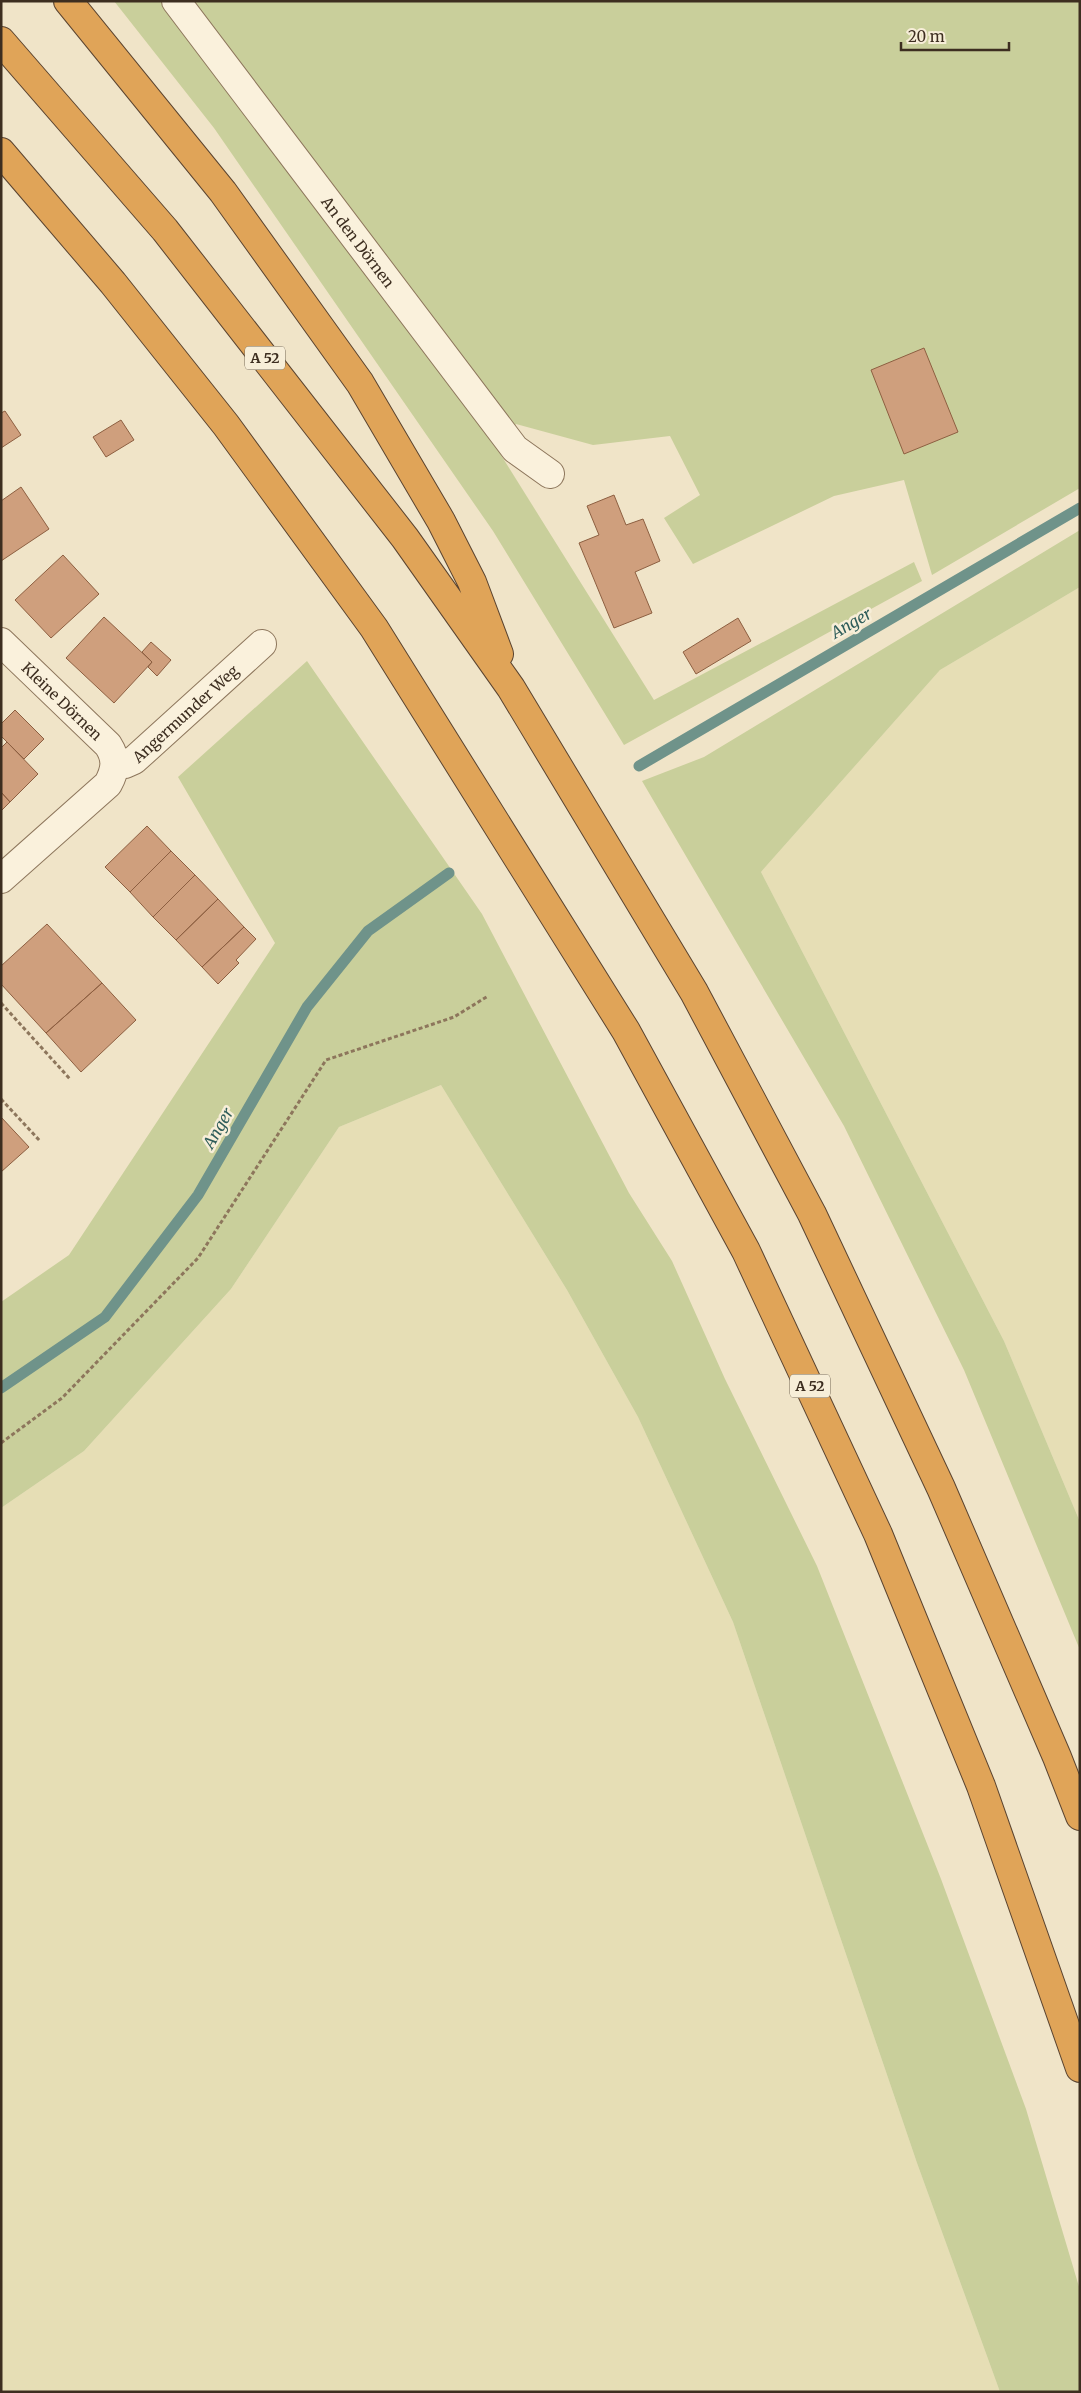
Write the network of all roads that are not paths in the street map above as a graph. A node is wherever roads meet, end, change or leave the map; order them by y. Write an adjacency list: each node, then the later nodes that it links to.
1 (68, 1): 8 (highway)
2 (176, 1): 5 (street, An den Dörnen)
3 (1, 41): 8 (highway, A 52)
4 (1, 152): 12 (highway, A 52)
5 (550, 474)
6 (1, 642): 9 (street, Kleine Dörnen)
7 (262, 644): 9 (street, Angermunder Weg)
8 (511, 688): 11 (highway, A 52)
9 (115, 764): 10 (street, Angermunder Weg)
10 (1, 879)
11 (1080, 1816)
12 (1080, 2068)

